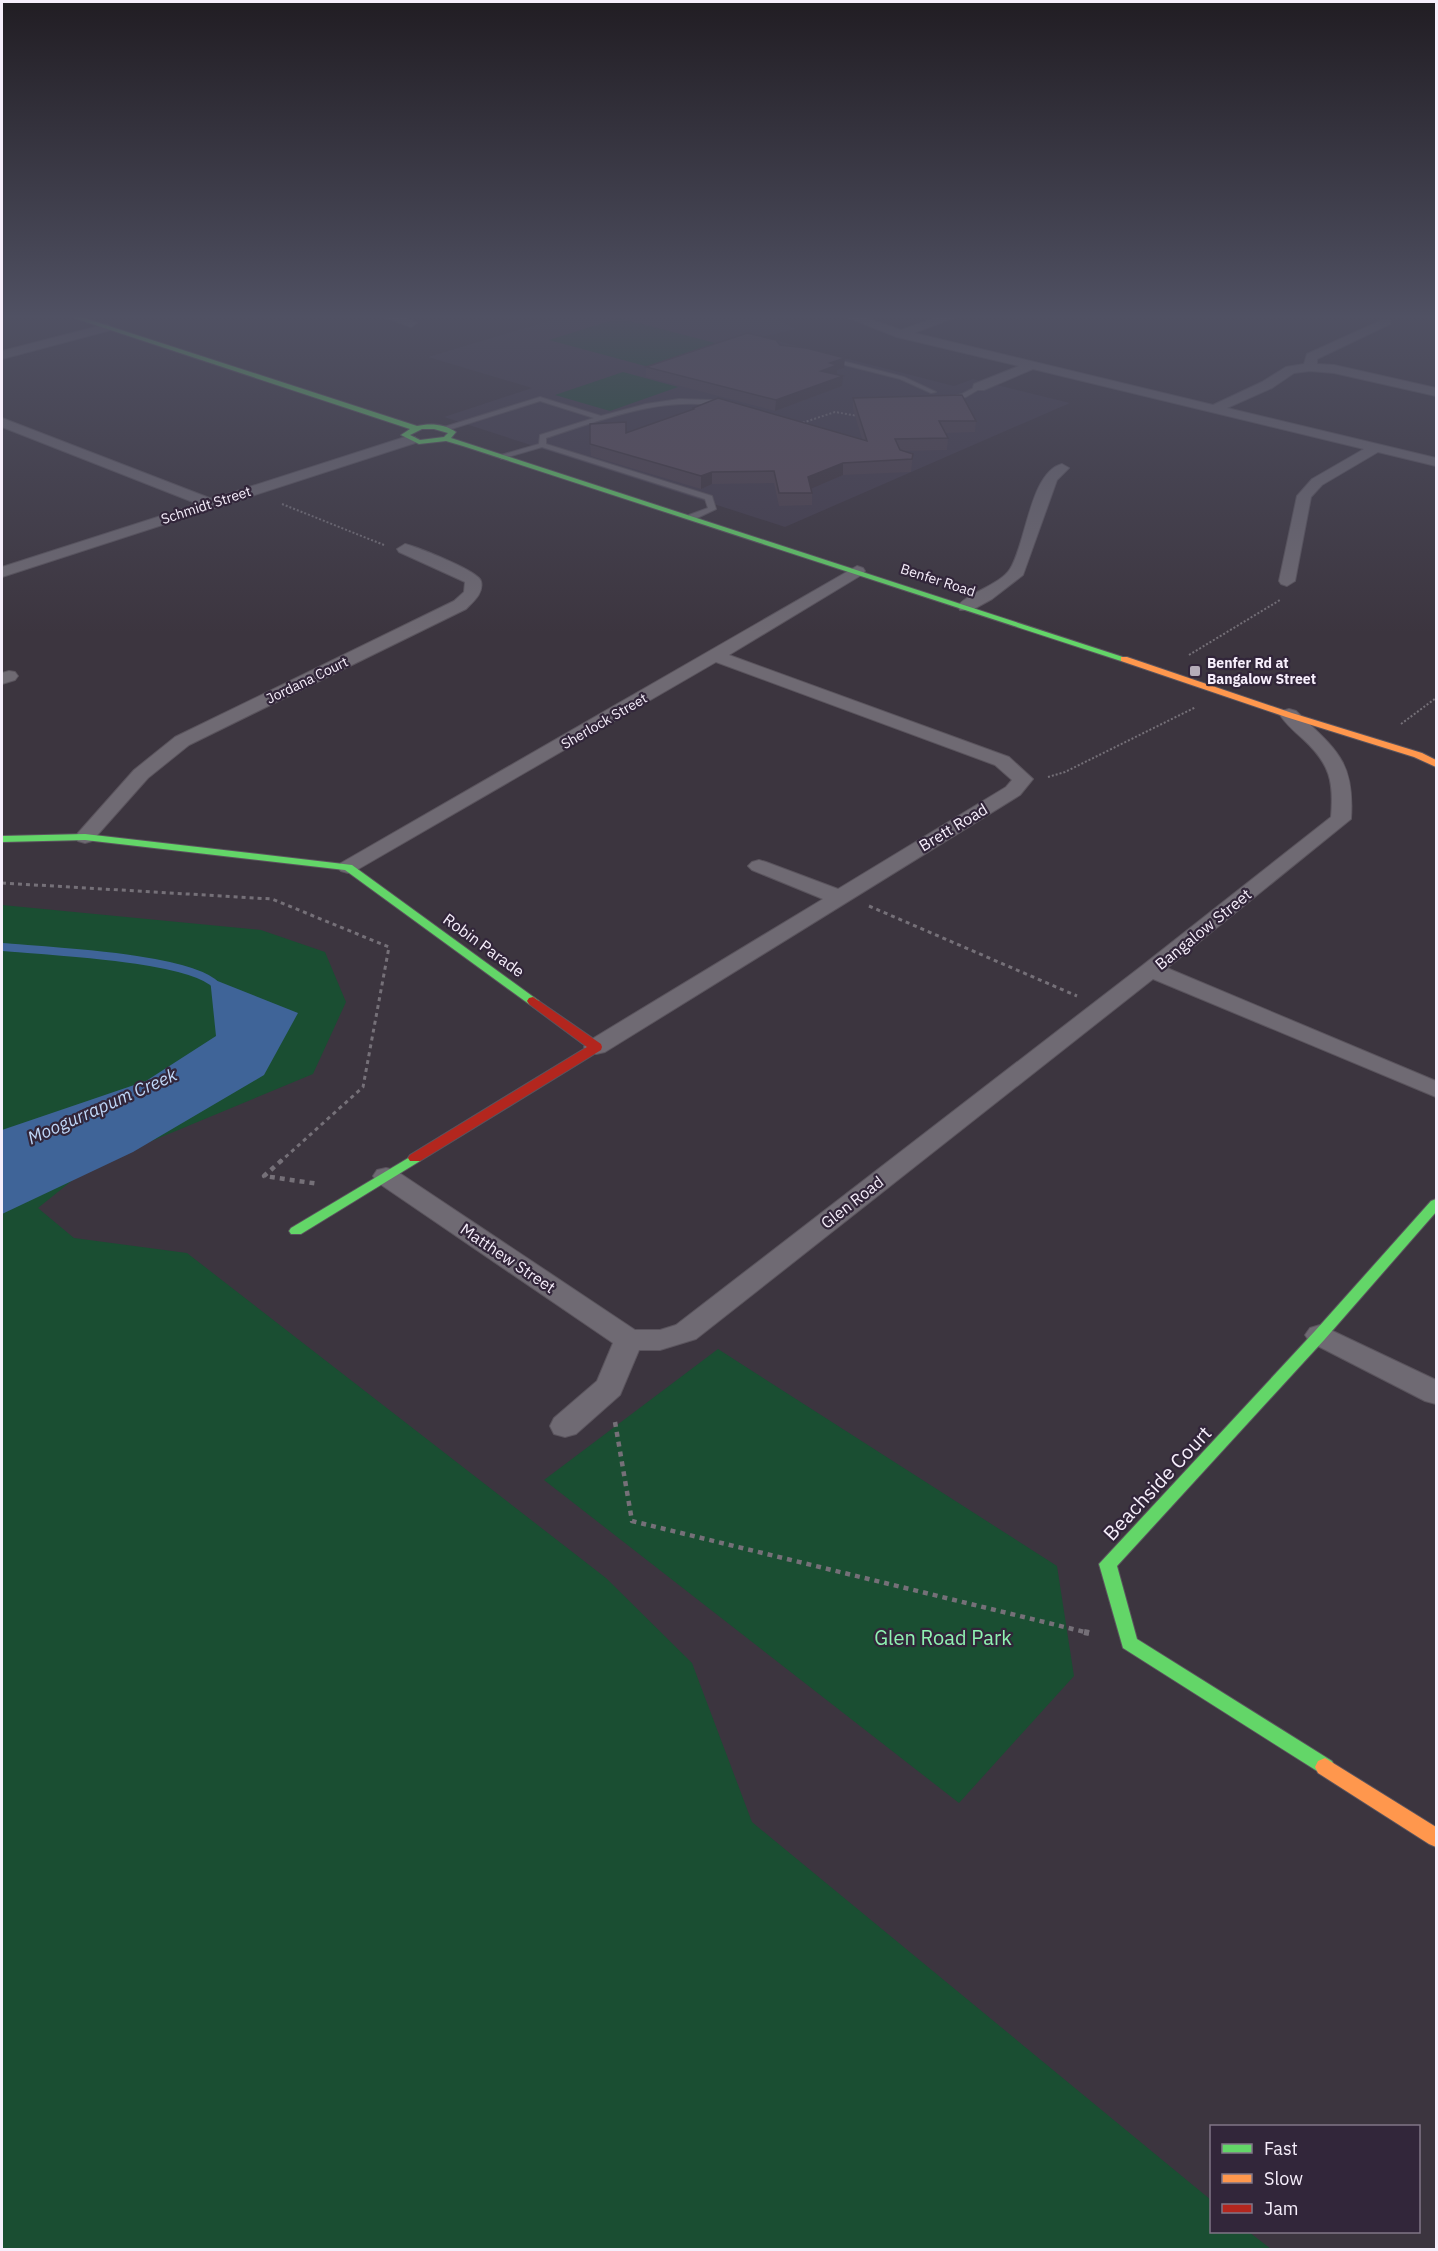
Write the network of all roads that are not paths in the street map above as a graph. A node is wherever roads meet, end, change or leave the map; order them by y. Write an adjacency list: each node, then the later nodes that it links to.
1 (2, 422): 13 (street)
2 (378, 422): 6 (street, Benfer Road)
3 (478, 422): 7 (lane)
4 (589, 422): 8 (lane)
5 (1268, 422): 9 (street)
6 (413, 434): 7 (street, Benfer Road); 13 (street, Schmidt Street)
7 (446, 434): 10 (street, Benfer Road)
8 (542, 445): 10 (lane); 14 (lane)
9 (1376, 448): 11 (street); 18 (street)
10 (504, 457): 14 (street, Benfer Road)
11 (1437, 462)
12 (1062, 468): 19 (street)
13 (211, 504): 17 (street, Schmidt Street)
14 (692, 517): 16 (street, Benfer Road)
15 (405, 549): 25 (street, Jordana Court)
16 (857, 571): 19 (street, Benfer Road); 20 (street, Sherlock Street)
17 (2, 572)
18 (1287, 581)
19 (966, 606): 21 (street, Benfer Road)
20 (715, 656): 28 (street, Sherlock Street); 29 (street, Brett Road)
21 (1289, 715): 23 (street, Benfer Road); 30 (street, Bangalow Street)
22 (1429, 746): 23 (street)
23 (1418, 755): 24 (street, Benfer Road)
24 (1437, 764)
25 (85, 837): 26 (street, Robin Parade); 28 (street, Robin Parade)
26 (2, 838)
27 (759, 866): 29 (street)
28 (348, 867): 31 (street, Robin Parade)
29 (838, 897): 31 (street, Brett Road)
30 (1151, 970): 32 (street, Bangalow Street); 37 (street, Glen Road)
31 (596, 1047): 33 (street)
32 (1437, 1090)
33 (386, 1176): 35 (street); 37 (street, Matthew Street)
34 (1437, 1204): 36 (street, Beachside Court)
35 (296, 1231)
36 (1320, 1335): 38 (street); 40 (street, Beachside Court)
37 (629, 1340): 39 (street)
38 (1437, 1393)
39 (565, 1426)
40 (1437, 1838)

